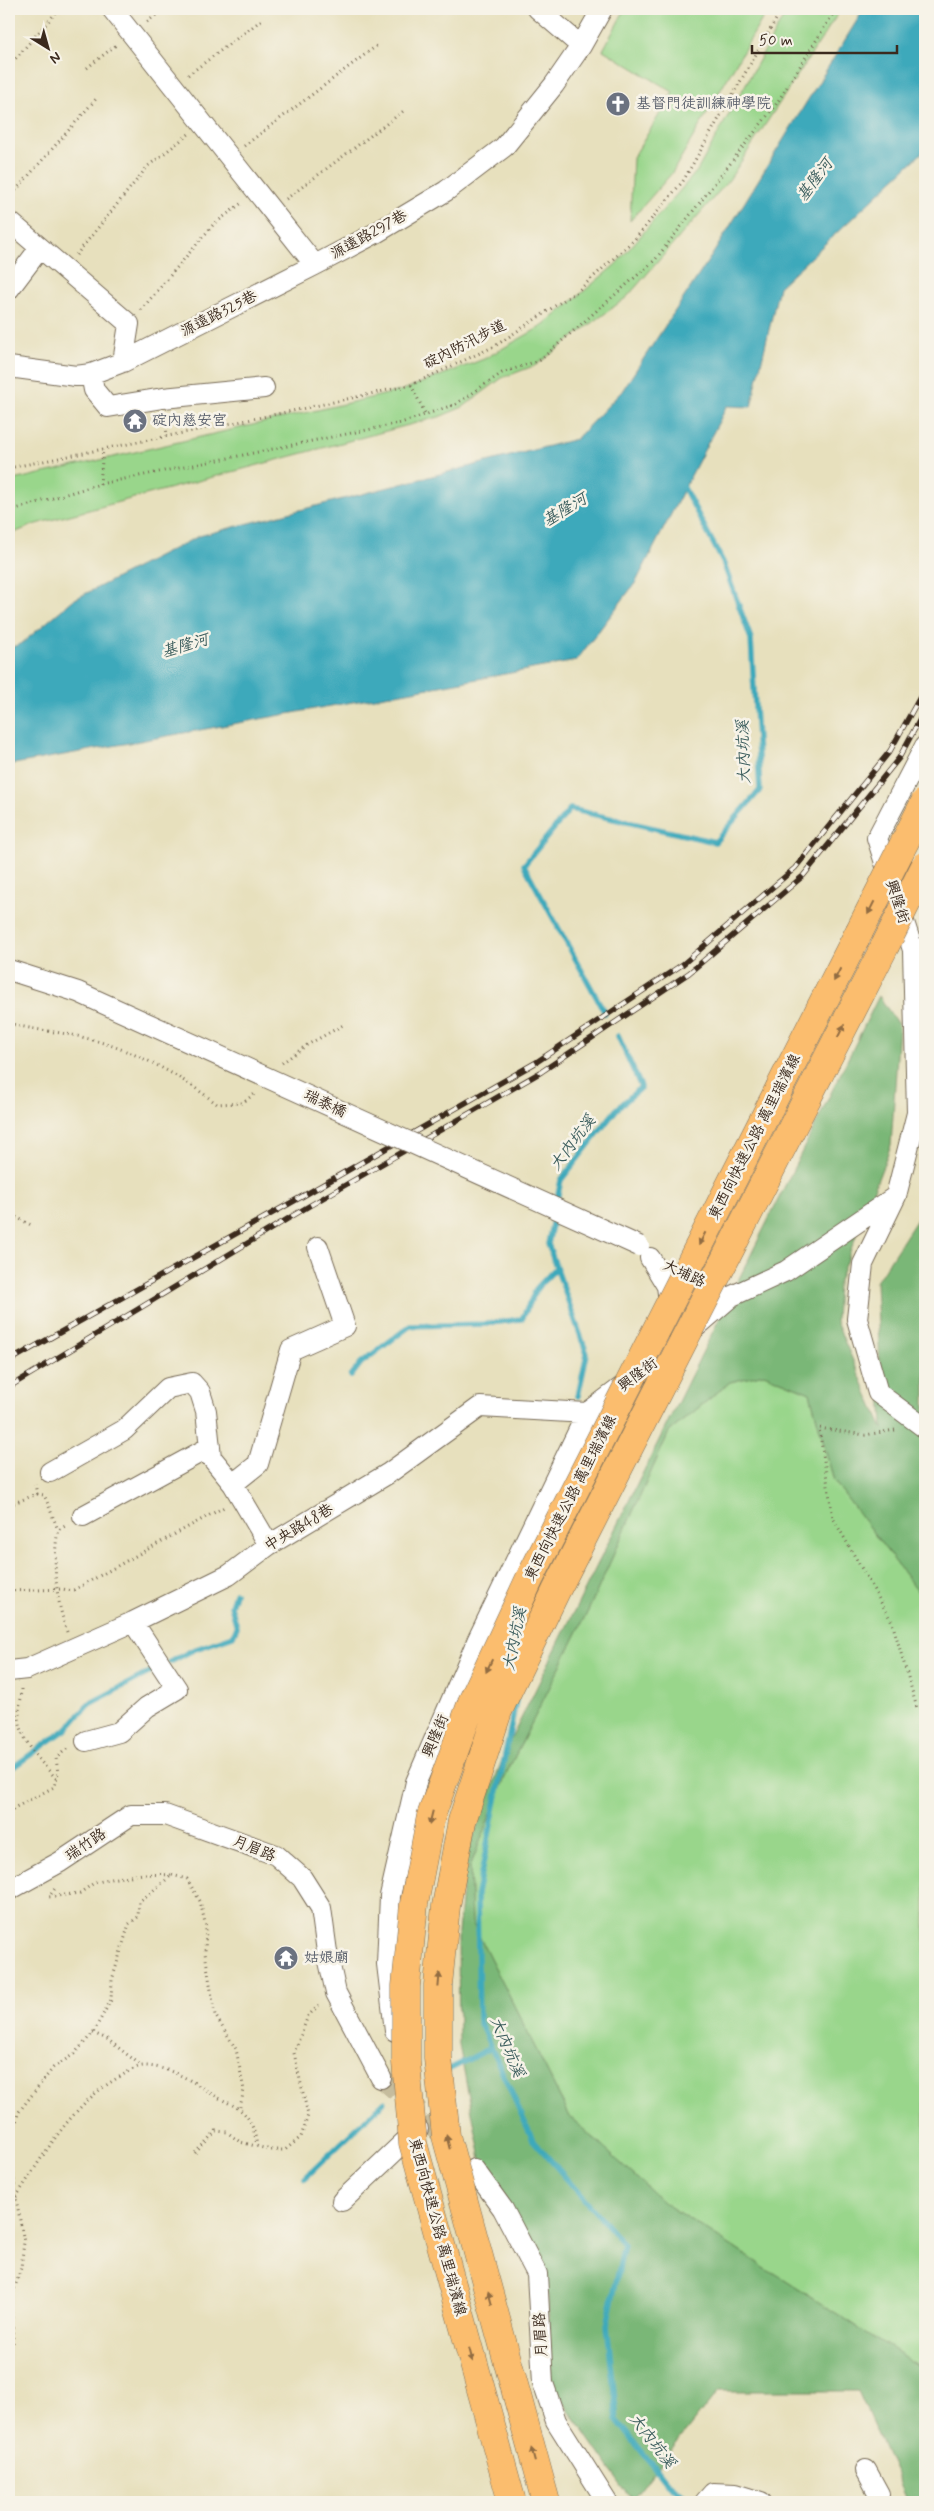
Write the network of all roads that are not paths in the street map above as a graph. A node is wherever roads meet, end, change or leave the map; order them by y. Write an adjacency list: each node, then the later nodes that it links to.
1 (112, 9): 7 (street, 源遠路297巷)
2 (538, 9): 4 (street)
3 (602, 9): 4 (street, 源遠路297巷)
4 (581, 46): 7 (street, 源遠路297巷)
5 (9, 221): 6 (street)
6 (40, 248): 8 (street); 9 (street)
7 (315, 265): 9 (street, 源遠路325巷)
8 (9, 289)
9 (123, 362): 11 (street, 源遠路325巷)
10 (9, 367): 11 (street, 源遠路325巷)
11 (92, 374): 12 (street)
12 (264, 388)
13 (925, 746): 17 (street, 興隆街)
14 (925, 802): 40 (highway, 東西向快速公路 萬里瑞濱線, one-way to 40, bridge)
15 (925, 866): 41 (highway, 東西向快速公路 萬里瑞濱線, one-way to 15, bridge)
16 (9, 970): 19 (street, 瑞泰橋, bridge)
17 (896, 1196): 20 (street, 興隆街); 23 (street)
18 (318, 1247): 26 (street)
19 (644, 1252): 20 (street, 大埔路); 21 (street)
20 (732, 1296): 21 (street, 興隆街)
21 (659, 1359): 22 (street, 興隆街)
22 (587, 1413): 28 (street, 中央路48巷); 35 (street, 興隆街)
23 (924, 1427)
24 (210, 1447): 25 (street); 26 (street); 27 (street)
25 (50, 1472)
26 (237, 1490): 28 (street)
27 (83, 1516)
28 (269, 1544): 29 (street, 中央路48巷)
29 (133, 1622): 30 (street, 中央路48巷); 31 (street)
30 (13, 1670)
31 (86, 1741)
32 (165, 1815): 33 (street, 瑞竹路); 34 (street, 月眉路)
33 (9, 1890)
34 (381, 2078)
35 (400, 2094)
36 (415, 2107): 38 (street)
37 (474, 2169): 42 (street, 月眉路)
38 (342, 2200)
39 (866, 2470): 45 (street)
40 (512, 2502)
41 (546, 2502)
42 (607, 2502)
43 (706, 2502): 44 (street)
44 (761, 2502)
45 (877, 2502)

